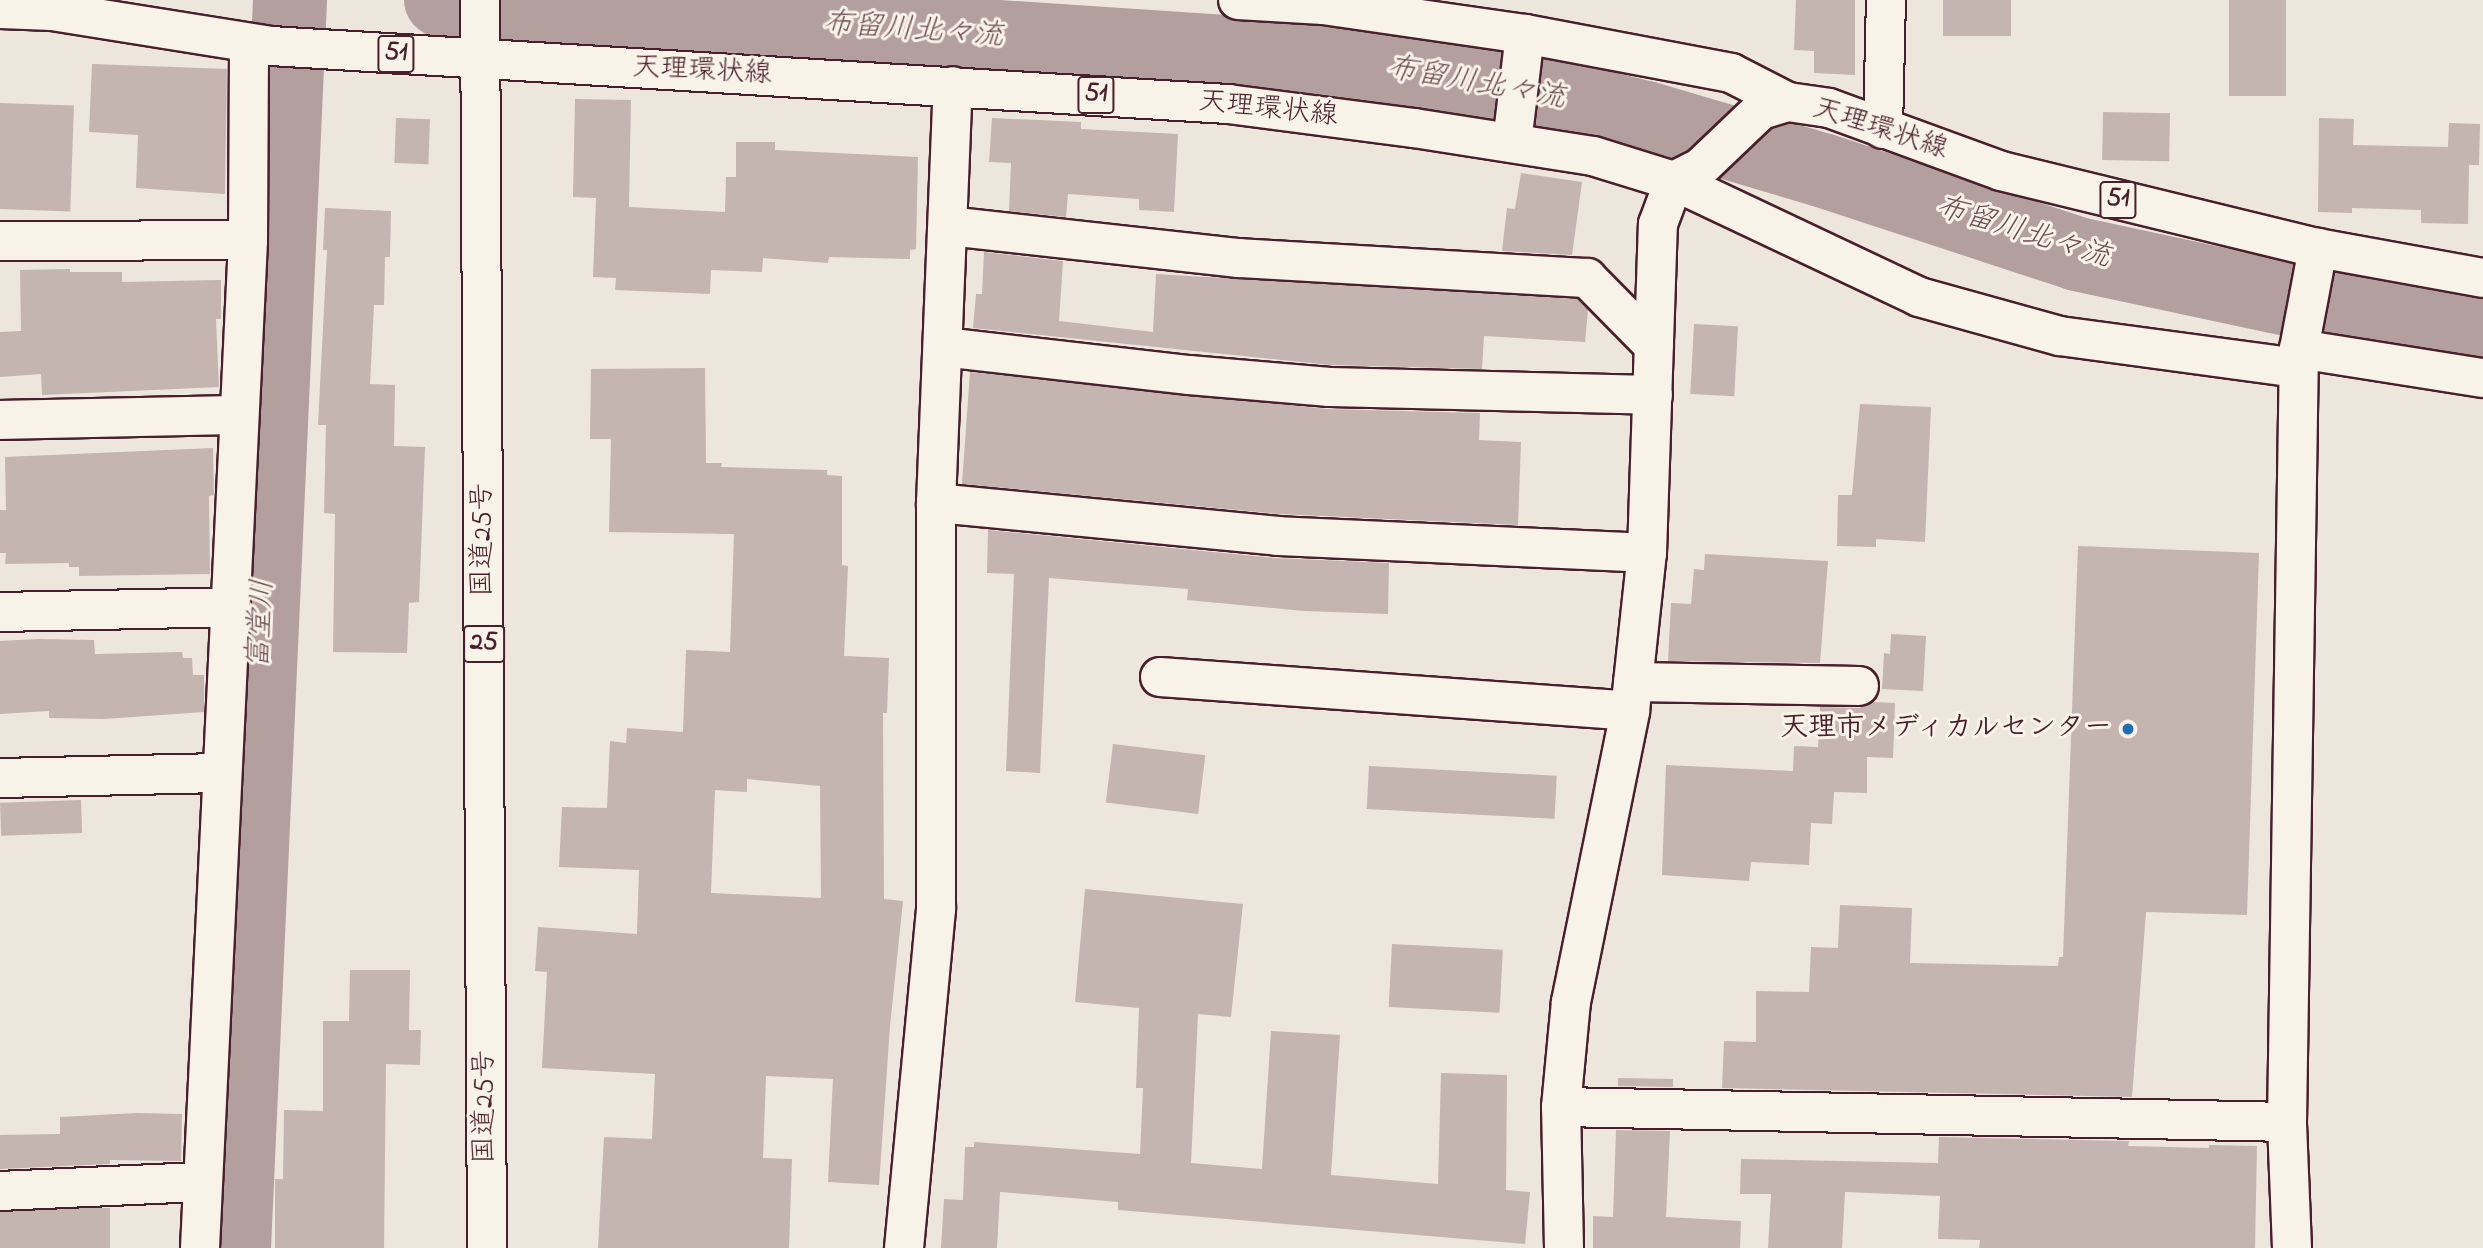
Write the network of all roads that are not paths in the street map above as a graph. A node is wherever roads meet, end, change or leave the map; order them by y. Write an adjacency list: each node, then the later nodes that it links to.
1 (480, 0): 8 (main road, 国道25号 / 25)
2 (1238, 0): 4 (main road, 天理環状線)
3 (1886, 0): 11 (main road)
4 (1323, 3): 6 (main road, 天理環状線)
5 (0, 9): 7 (main road, 天理環状線 / 51)
6 (1525, 34): 10 (main road, 天理環状線); 12 (main road)
7 (260, 45): 8 (main road, 天理環状線 / 51); 15 (main road)
8 (481, 50): 9 (main road, 天理環状線 / 51); 40 (main road, 国道25号 / 25)
9 (953, 86): 12 (main road, 天理環状線 / 51); 14 (main road)
10 (1775, 106): 11 (main road, 天理環状線 / 51); 13 (main road)
11 (1883, 129): 17 (main road, 天理環状線 / 51)
12 (1512, 143): 13 (main road, 天理環状線 / 51)
13 (1687, 174): 19 (main road); 21 (main road, 天理環状線)
14 (948, 226): 19 (main road); 20 (main road)
15 (248, 240): 16 (main road); 24 (main road)
16 (0, 241)
17 (2318, 248): 18 (main road, 天理環状線 / 51); 21 (main road)
18 (2483, 278)
19 (1654, 346): 23 (main road)
20 (943, 347): 23 (main road); 26 (main road)
21 (2299, 358): 22 (main road, 天理環状線); 36 (main road)
22 (2483, 378)
23 (1653, 395): 27 (main road)
24 (239, 415): 25 (main road); 28 (main road)
25 (0, 420)
26 (936, 503): 27 (main road); 41 (main road)
27 (1647, 554): 32 (main road)
28 (230, 607): 29 (main road); 33 (main road)
29 (0, 612)
30 (1160, 677): 32 (main road)
31 (1859, 686): 32 (main road)
32 (1631, 696): 35 (main road)
33 (222, 773): 34 (main road); 37 (main road)
34 (0, 778)
35 (1561, 1107): 36 (main road); 42 (main road)
36 (2287, 1122): 43 (main road)
37 (201, 1182): 38 (main road); 39 (main road)
38 (0, 1191)
39 (200, 1248)
40 (487, 1248)
41 (904, 1248)
42 (1564, 1248)
43 (2292, 1248)

